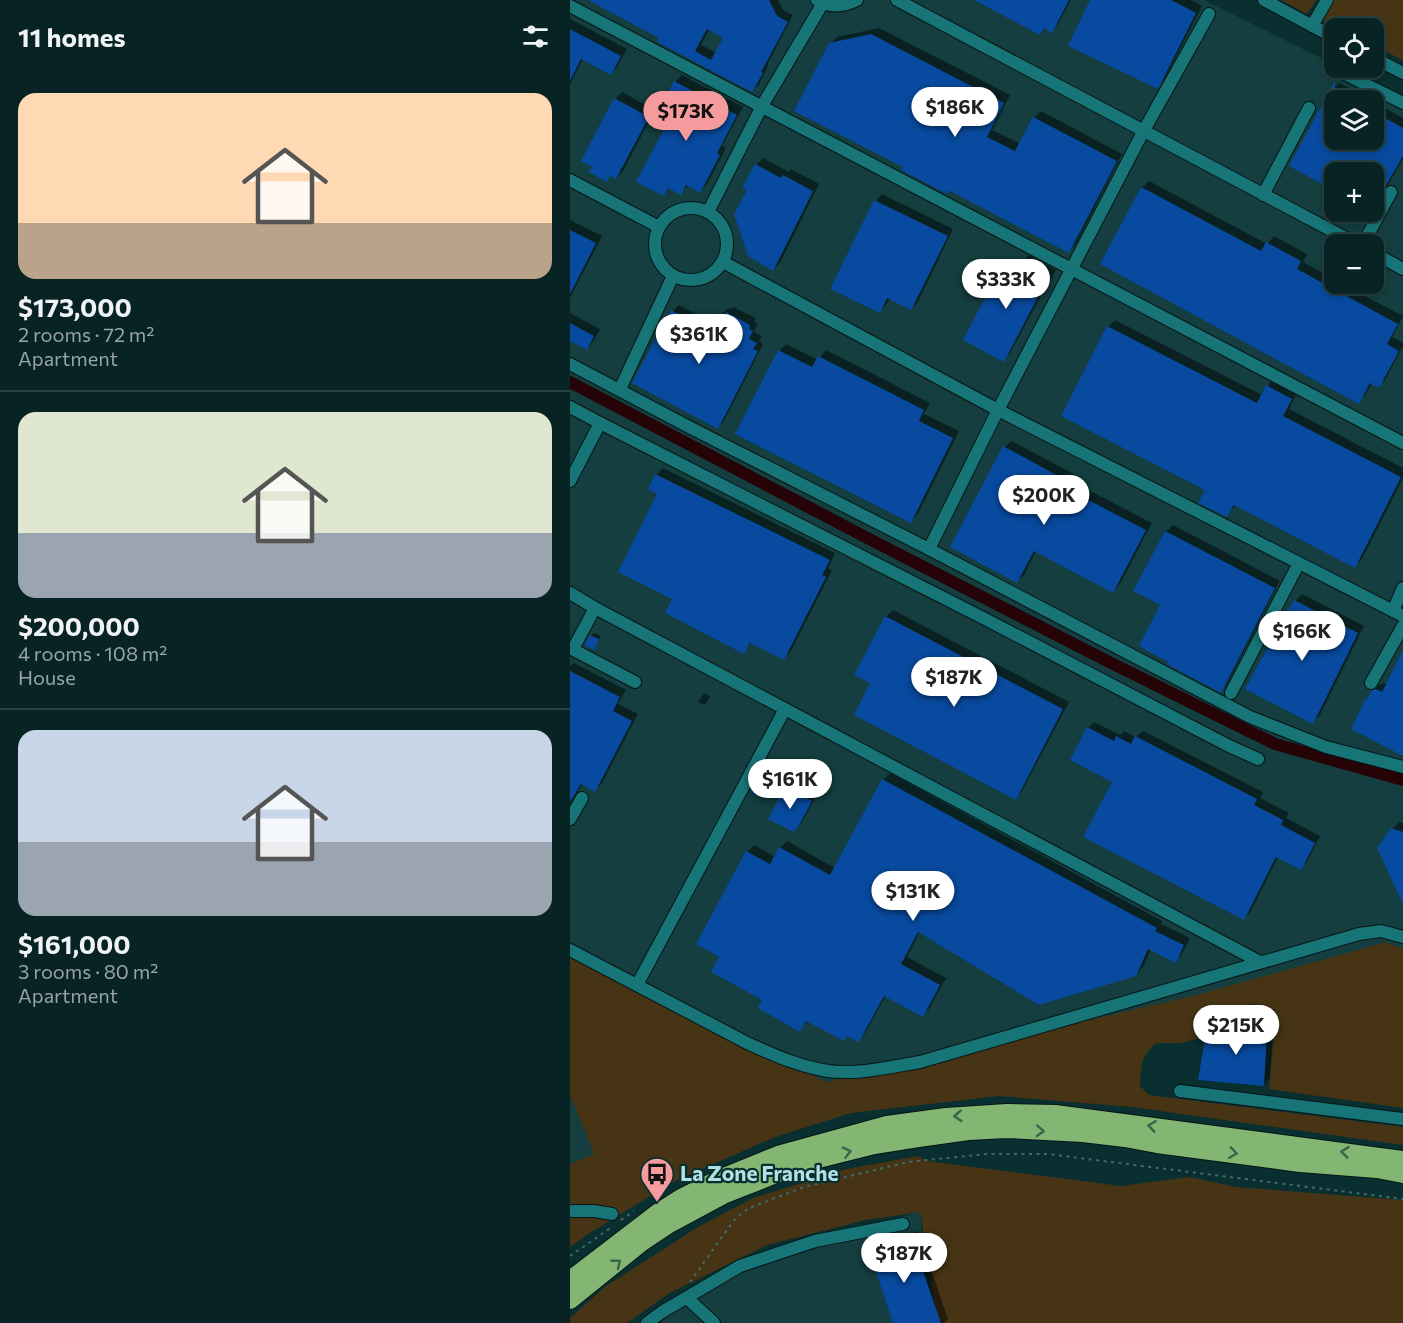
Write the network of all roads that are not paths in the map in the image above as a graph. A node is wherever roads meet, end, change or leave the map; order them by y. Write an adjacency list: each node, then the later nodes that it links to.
1 (856, 0): 5 (street)
2 (897, 0): 16 (street)
3 (1264, 0): 8 (street)
4 (1327, 0): 8 (street)
5 (820, 2): 14 (street)
6 (570, 6): 14 (street)
7 (1209, 14): 16 (street)
8 (1312, 26): 9 (street)
9 (1324, 32)
10 (1384, 63): 11 (street)
11 (1403, 73)
12 (1353, 78): 13 (street)
13 (1403, 103)
14 (762, 106): 20 (street); 26 (street)
15 (1310, 108): 19 (street)
16 (1143, 132): 19 (street); 26 (street)
17 (570, 180): 21 (street)
18 (1391, 192): 23 (street)
19 (1263, 195): 22 (street)
20 (708, 212): 21 (street); 25 (street)
21 (659, 227): 28 (street)
22 (1338, 234)
23 (1368, 234)
24 (1384, 259): 27 (street)
25 (723, 262): 28 (street); 32 (street)
26 (1073, 269): 32 (street); 34 (street)
27 (1403, 269)
28 (673, 276): 30 (street)
29 (570, 364): 30 (street)
30 (620, 389): 36 (street)
31 (570, 407): 33 (street)
32 (998, 410): 36 (street); 37 (street)
33 (600, 423): 35 (street); 48 (street)
34 (1403, 443)
35 (570, 481)
36 (929, 549): 49 (street)
37 (1299, 563): 41 (street); 46 (street)
38 (1403, 588): 41 (street)
39 (570, 593): 40 (street)
40 (594, 608): 43 (street); 47 (street)
41 (1398, 614)
42 (1403, 626): 45 (street)
43 (571, 649): 44 (street)
44 (635, 682)
45 (1371, 683)
46 (1232, 693)
47 (785, 709): 54 (street); 55 (street)
48 (1258, 759)
49 (1403, 767)
50 (582, 798): 51 (street)
51 (570, 819)
52 (1403, 937): 54 (street)
53 (570, 950): 55 (street)
54 (1260, 963): 55 (street)
55 (637, 985)
56 (1180, 1091): 57 (street)
57 (1403, 1119)
58 (1403, 1160): 63 (highway, one-way to 63)
59 (1403, 1174): 65 (highway, one-way to 59)
60 (570, 1211): 61 (street)
61 (612, 1214)
62 (903, 1224): 64 (street)
63 (570, 1280)
64 (687, 1298): 66 (street); 67 (street)
65 (570, 1300)
66 (647, 1323)
67 (714, 1323)

